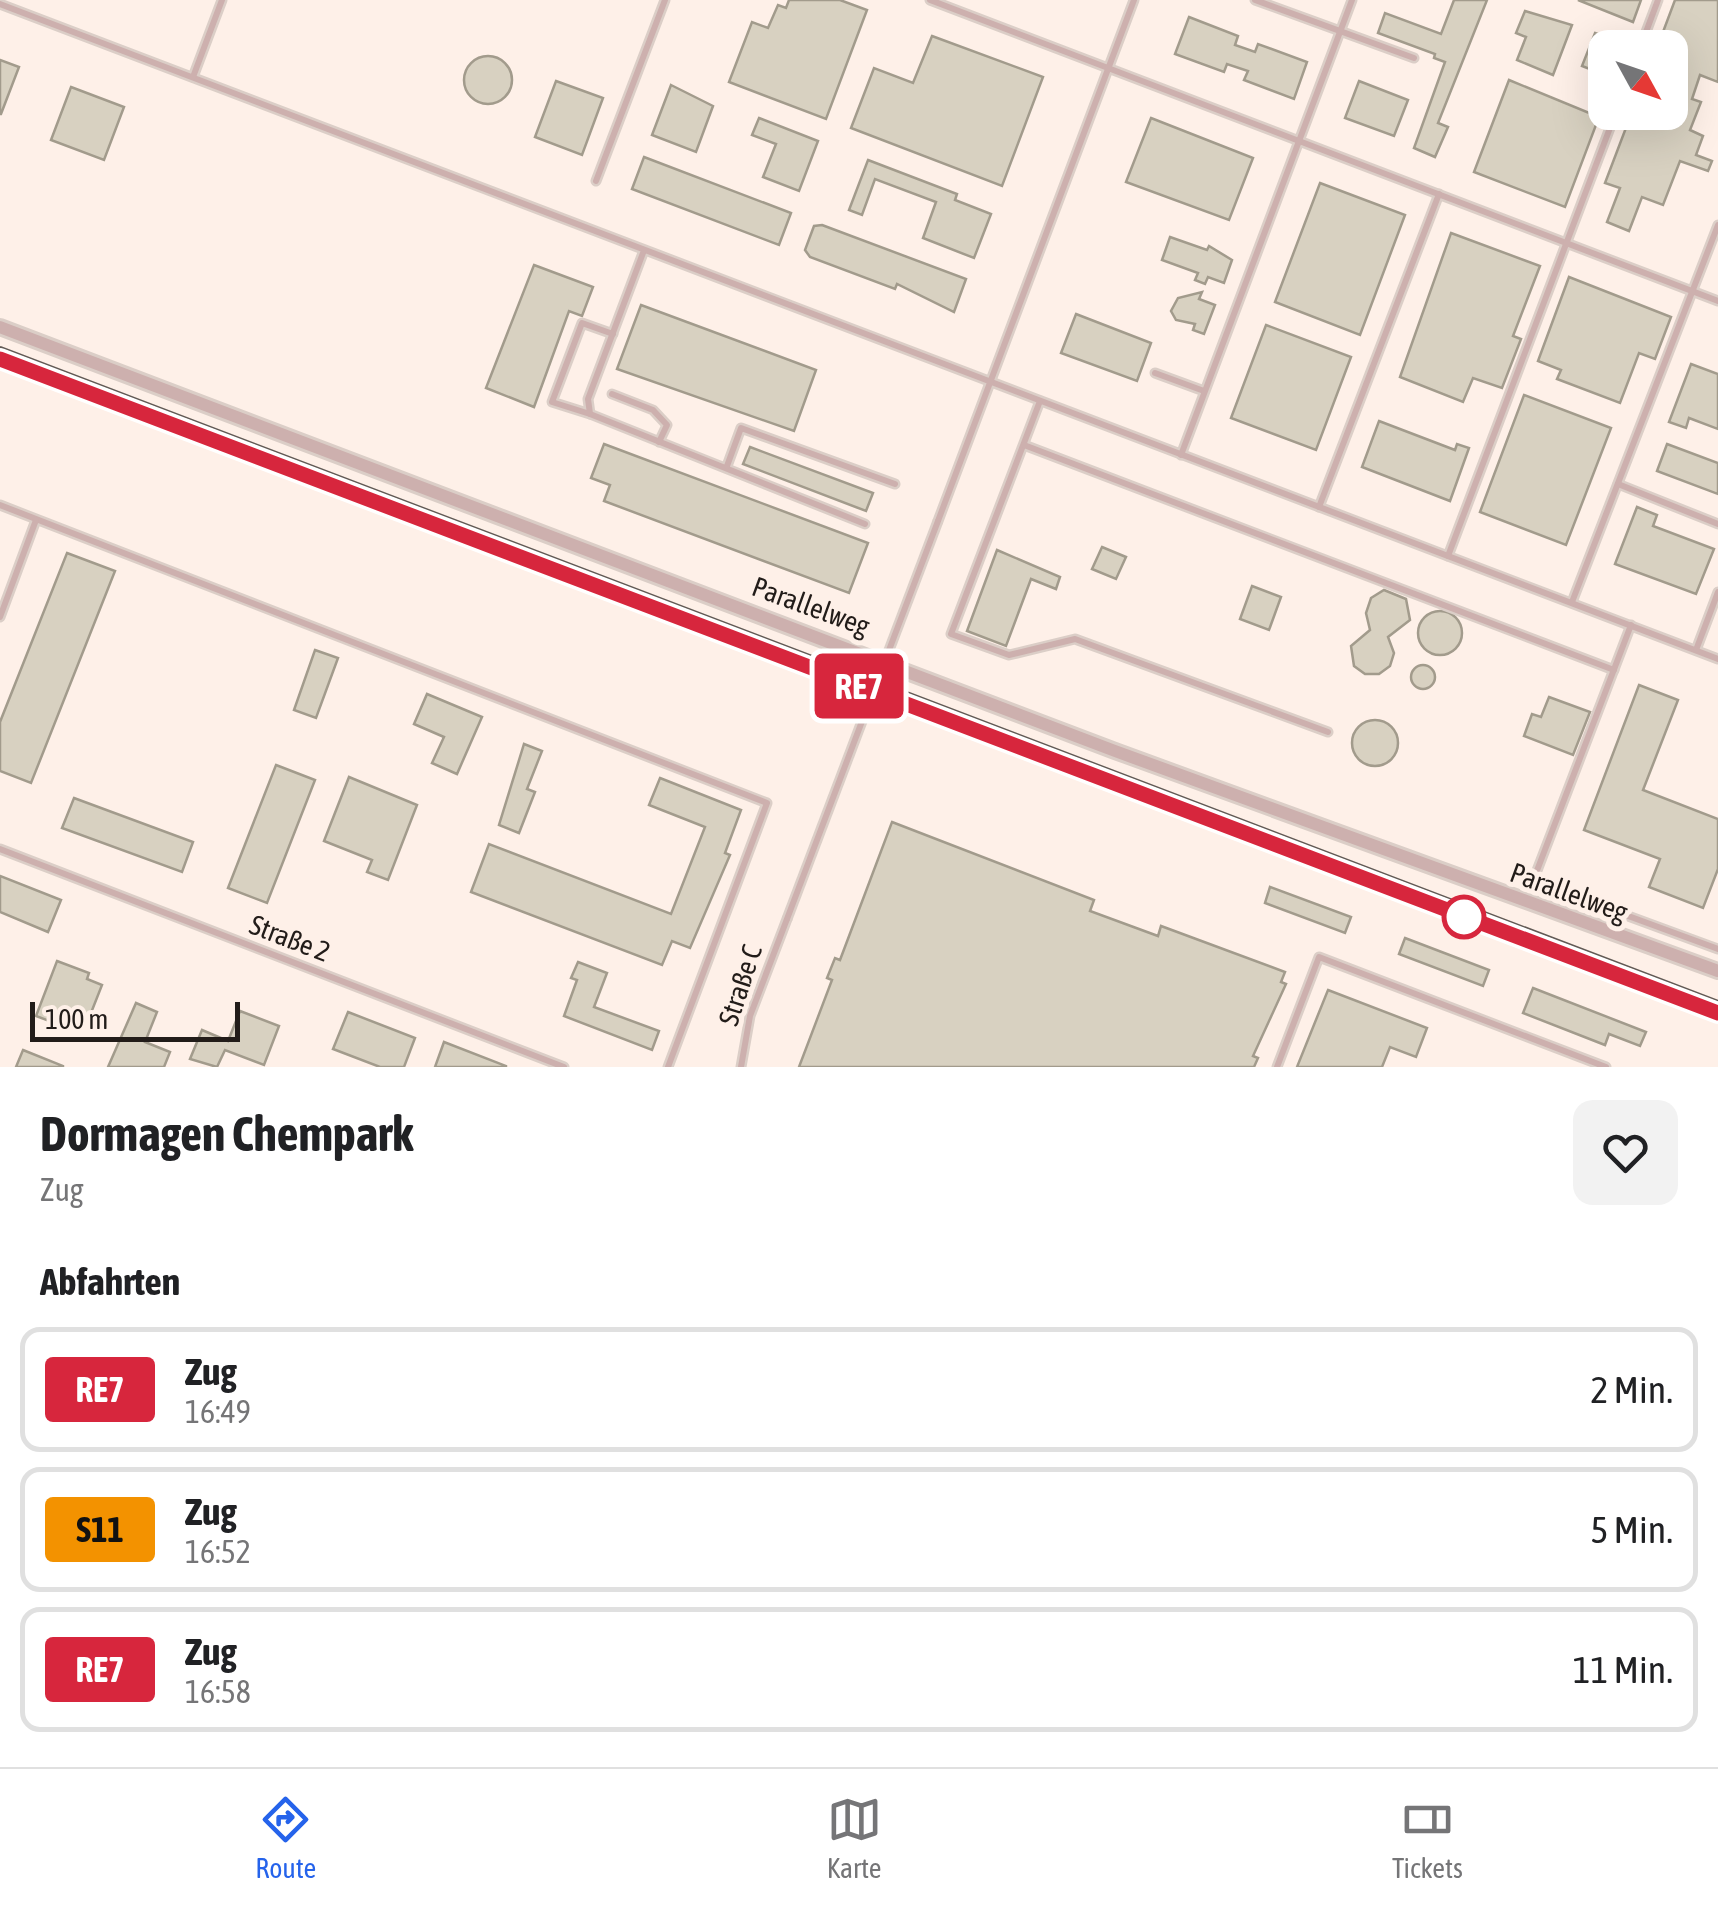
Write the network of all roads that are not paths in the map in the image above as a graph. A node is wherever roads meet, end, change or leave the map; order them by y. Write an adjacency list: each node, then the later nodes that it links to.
1 (222, 0): 13 (lane)
2 (665, 0): 16 (lane)
3 (930, 0): 12 (lane)
4 (1134, 0): 12 (lane, Straße C)
5 (1255, 0): 9 (lane)
6 (1352, 0): 9 (lane)
7 (1658, 0): 10 (lane)
8 (0, 4): 13 (lane)
9 (1340, 30): 11 (lane); 15 (lane)
10 (1647, 30)
11 (1414, 58)
12 (1109, 68): 15 (lane); 26 (lane, Straße C)
13 (193, 77): 20 (lane)
14 (1609, 130): 19 (lane)
15 (1297, 140): 17 (lane); 27 (lane)
16 (596, 182)
17 (1439, 194): 19 (lane); 38 (lane)
18 (1718, 226): 21 (lane)
19 (1567, 243): 21 (lane); 42 (lane)
20 (644, 252): 24 (lane); 26 (lane)
21 (1692, 291): 22 (lane); 36 (lane)
22 (1718, 301)
23 (0, 327): 53 (street, Parallelweg)
24 (613, 334): 30 (lane); 30 (lane)
25 (1155, 374): 27 (lane)
26 (991, 383): 29 (lane); 56 (lane, Straße C, bridge)
27 (1204, 392): 33 (lane)
28 (612, 394): 31 (lane)
29 (1040, 402): 32 (lane); 33 (lane)
30 (590, 414): 31 (lane)
31 (660, 442): 34 (lane)
32 (1024, 444): 49 (lane); 50 (lane)
33 (1181, 455): 38 (lane)
34 (726, 466): 35 (lane); 40 (lane)
35 (895, 484)
36 (1618, 484): 41 (lane); 44 (lane)
37 (0, 504): 39 (lane)
38 (1319, 507): 42 (lane)
39 (36, 520): 45 (lane); 55 (lane)
40 (864, 524)
41 (1718, 524)
42 (1448, 556): 44 (lane)
43 (1718, 592): 47 (lane)
44 (1572, 602): 46 (lane)
45 (0, 617)
46 (1631, 625): 47 (lane); 49 (lane)
47 (1696, 650): 48 (lane)
48 (1718, 659)
49 (1614, 670): 52 (lane)
50 (1328, 732)
51 (0, 849): 54 (lane, Straße 2)
52 (1718, 949)
53 (1718, 972)
54 (564, 1067)
55 (668, 1067)
56 (742, 1067)
57 (1277, 1067): 58 (lane)
58 (1606, 1067)

